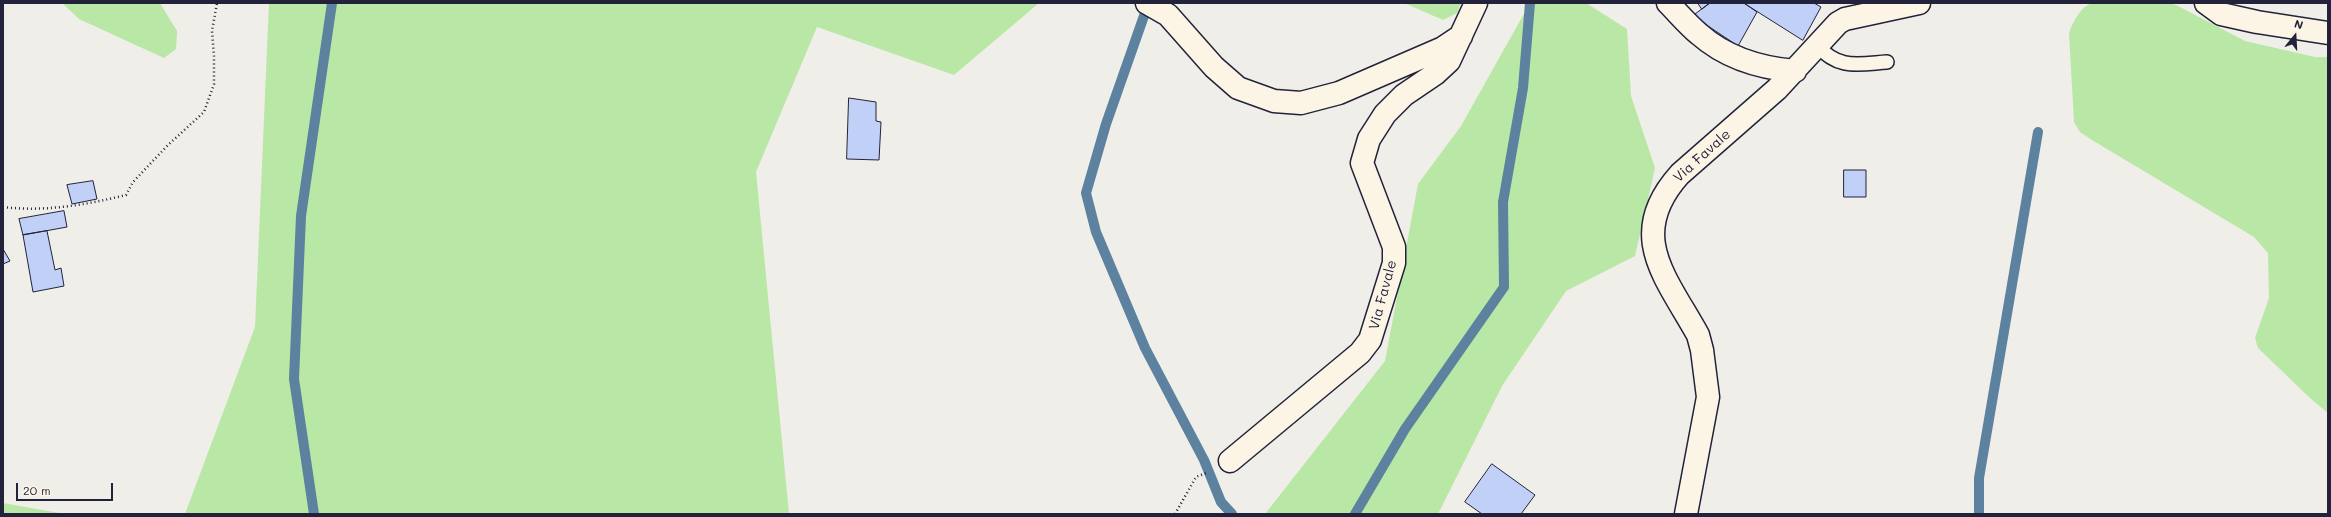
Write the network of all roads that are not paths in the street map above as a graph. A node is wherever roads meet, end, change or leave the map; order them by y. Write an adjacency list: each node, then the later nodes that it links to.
1 (1147, 3): 7 (street)
2 (1476, 3): 7 (street, Via Favale)
3 (1668, 3): 10 (street)
4 (1919, 3): 8 (street, Via Favale)
5 (2206, 3): 6 (street)
6 (2328, 33)
7 (1461, 36): 11 (street, Via Favale)
8 (1817, 45): 9 (lane); 10 (street, Via Favale)
9 (1887, 62)
10 (1796, 71): 12 (street, Via Favale)
11 (1230, 461)
12 (1686, 514)

